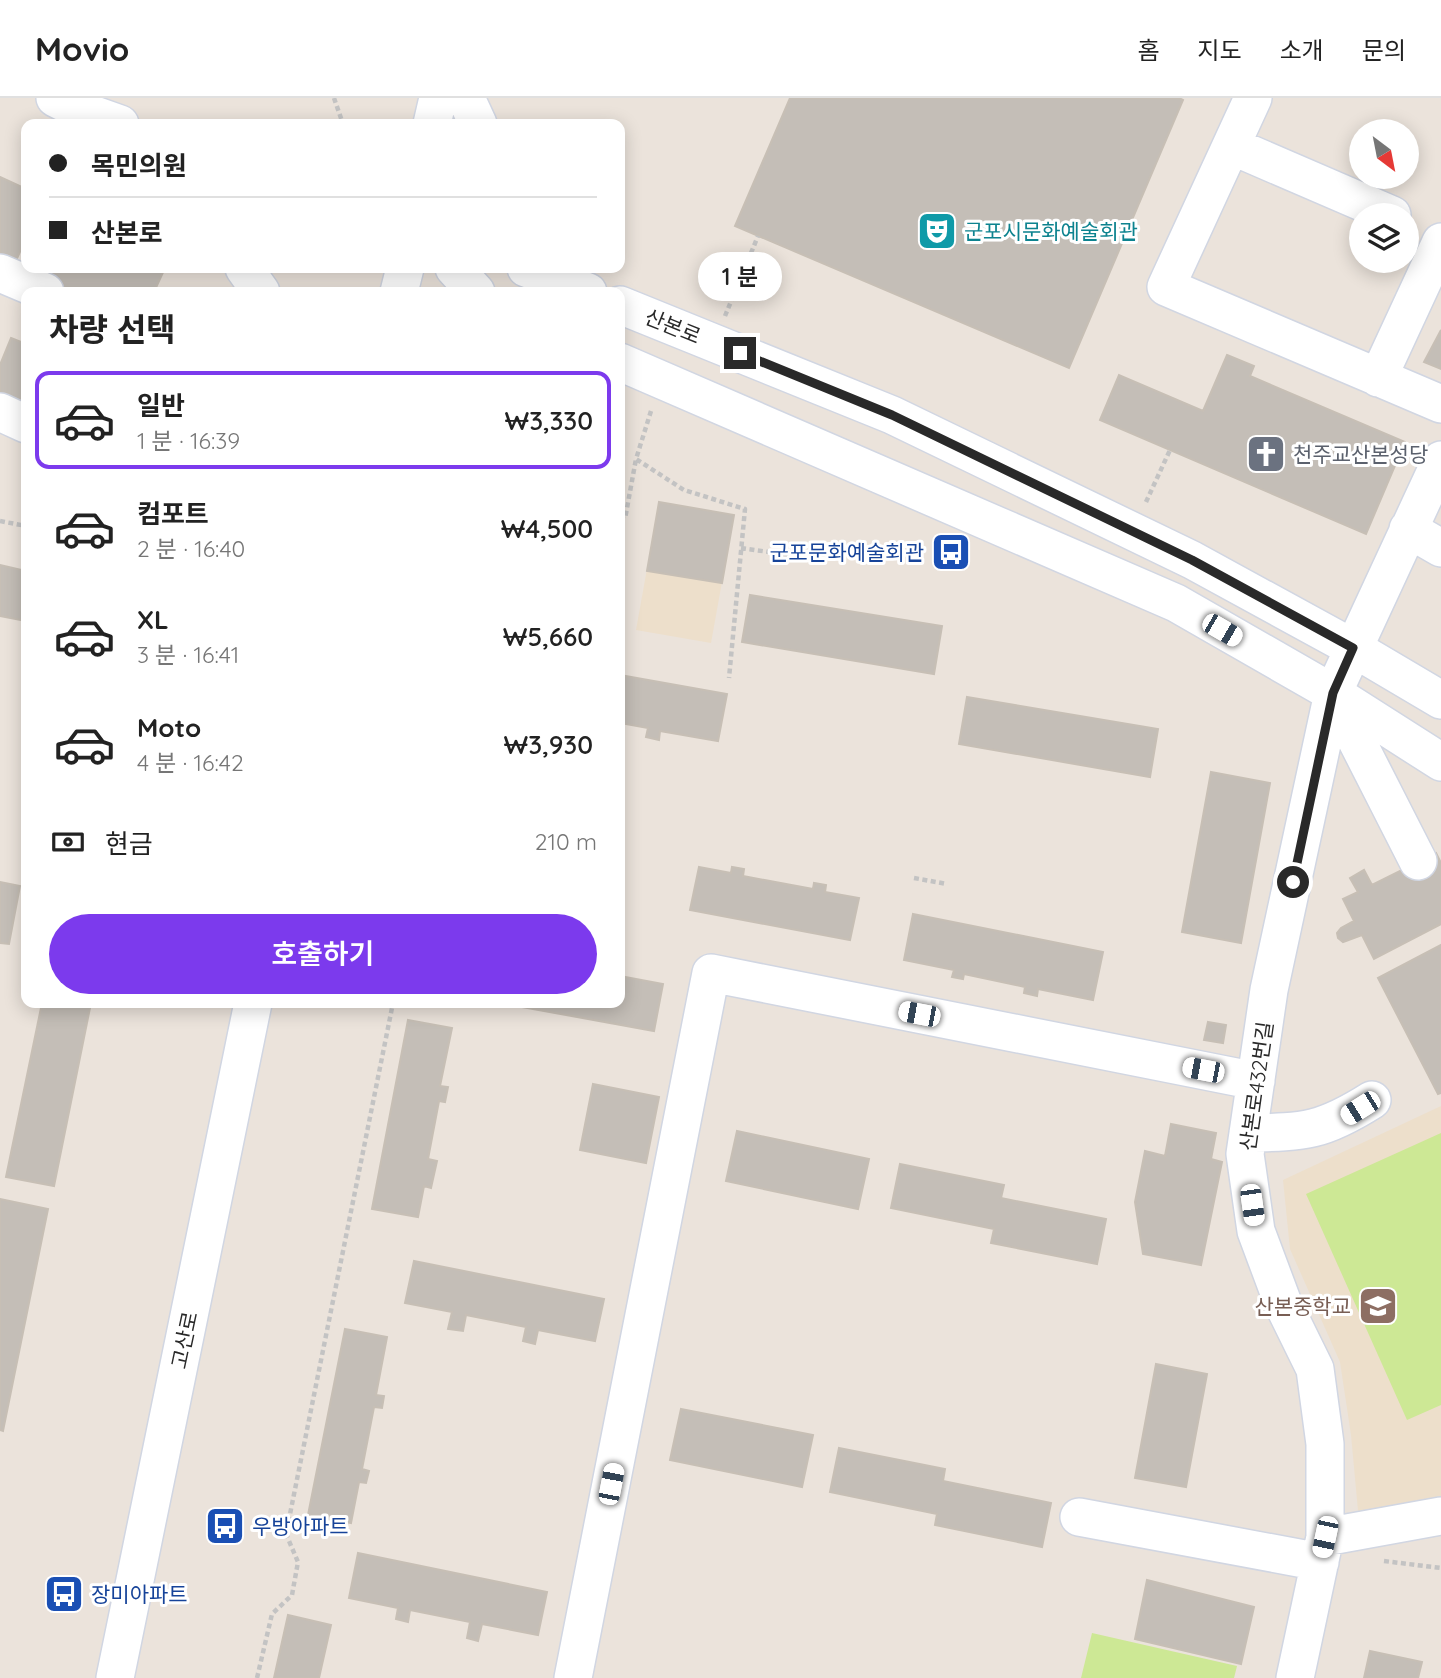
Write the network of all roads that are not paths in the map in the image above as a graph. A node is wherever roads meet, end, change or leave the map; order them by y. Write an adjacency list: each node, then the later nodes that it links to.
1 (438, 98): 6 (street)
2 (466, 98): 7 (street)
3 (1253, 98): 8 (street)
4 (75, 110): 5 (street)
5 (104, 119)
6 (433, 119)
7 (476, 119)
8 (1232, 146): 9 (street); 21 (street)
9 (1364, 203)
10 (1419, 227): 11 (street)
11 (1441, 237)
12 (1441, 242): 21 (street)
13 (0, 273): 17 (street)
14 (459, 273): 18 (street)
15 (543, 273): 16 (street)
16 (574, 282)
17 (33, 287)
18 (471, 287)
19 (625, 307): 28 (street, 산본로)
20 (625, 364): 29 (street)
21 (1378, 378): 22 (street)
22 (1441, 404)
23 (0, 412): 24 (street)
24 (21, 422)
25 (1441, 460): 26 (street, 산본로432번길)
26 (1424, 512): 27 (street); 28 (street, 산본로432번길)
27 (1441, 548)
28 (1353, 648): 29 (street, 산본로432번길); 30 (street, 산본로)
29 (1333, 693): 31 (street); 32 (street); 34 (street, 산본로432번길)
30 (1441, 700)
31 (1441, 762)
32 (1419, 861)
33 (252, 1008): 40 (street, 고산로)
34 (1256, 1080): 36 (street, 산본로432번길); 41 (street)
35 (1372, 1100): 36 (street)
36 (1248, 1133): 39 (street, 산본로432번길)
37 (1441, 1516): 39 (street)
38 (1079, 1517): 39 (street)
39 (1322, 1550): 42 (street, 산본로432번길)
40 (115, 1678)
41 (573, 1678)
42 (1295, 1678)

